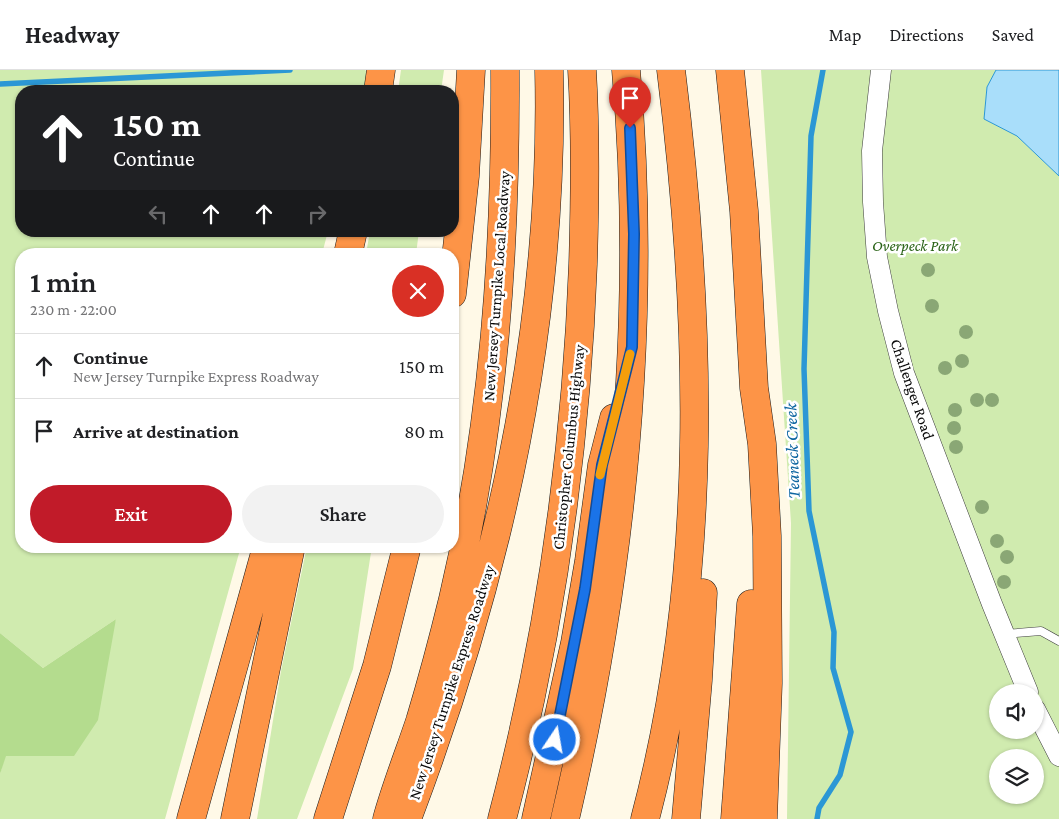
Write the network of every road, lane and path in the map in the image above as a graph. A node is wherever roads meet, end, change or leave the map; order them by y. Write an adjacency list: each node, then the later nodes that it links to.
1 (730, 70): 11 (highway)
2 (881, 70): 16 (street, Challenger Road)
3 (626, 72): 10 (highway)
4 (671, 72): 12 (highway)
5 (582, 74): 26 (highway, Christopher Columbus Highway)
6 (550, 75): 25 (highway, New Jersey Turnpike Express Roadway)
7 (505, 76): 24 (highway, New Jersey Turnpike Local Roadway)
8 (471, 77): 9 (highway)
9 (459, 230)
10 (632, 347): 27 (highway, Christopher Columbus Highway); 28 (highway)
11 (754, 388): 31 (highway); 32 (highway)
12 (696, 457): 29 (highway); 30 (highway)
13 (265, 553): 21 (highway)
14 (290, 553): 22 (highway)
15 (405, 553): 23 (highway)
16 (1003, 635): 17 (lane); 18 (street, Challenger Road)
17 (1059, 641)
18 (1024, 684)
19 (1044, 727): 20 (street)
20 (1059, 756)
21 (191, 819)
22 (235, 819)
23 (328, 819)
24 (387, 819)
25 (406, 819)
26 (502, 819)
27 (536, 819)
28 (565, 819)
29 (645, 819)
30 (686, 819)
31 (736, 819)
32 (763, 819)

